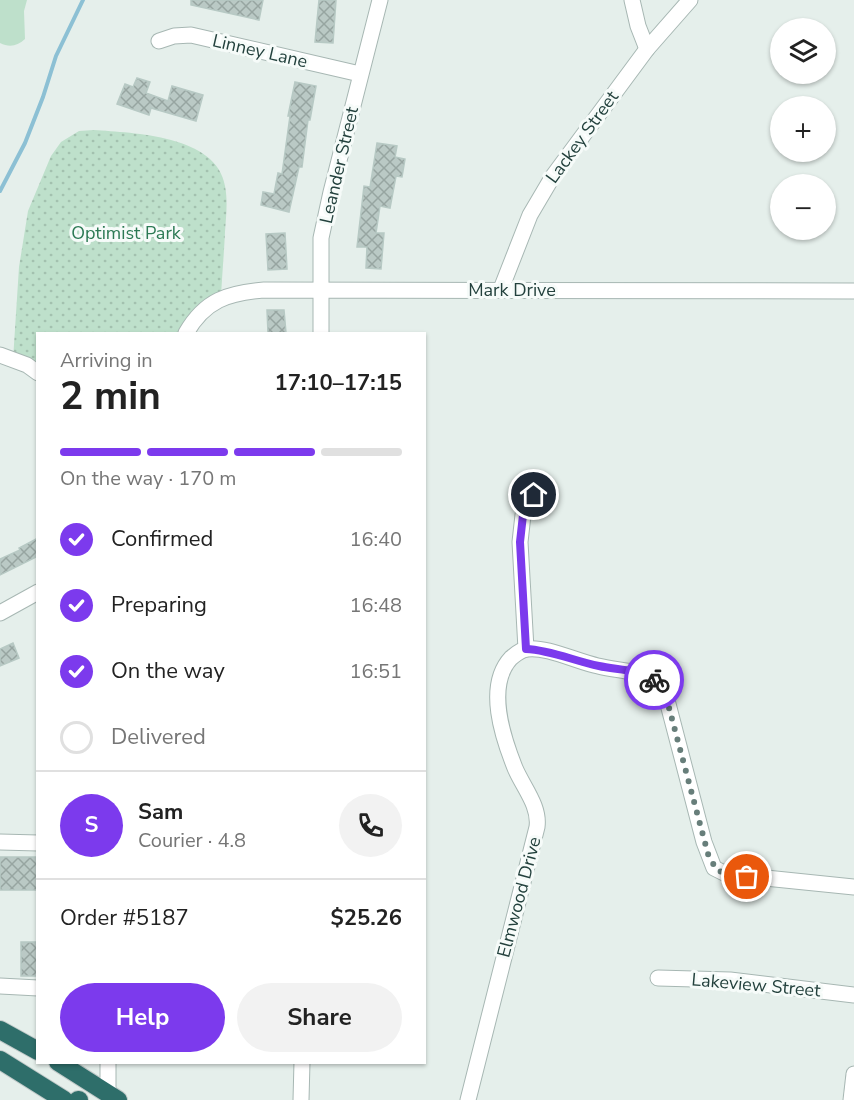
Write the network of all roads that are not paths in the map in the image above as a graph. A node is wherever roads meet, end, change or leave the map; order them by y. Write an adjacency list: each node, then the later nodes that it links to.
1 (380, 0): 6 (street, Leander Street)
2 (632, 0): 5 (street)
3 (690, 0): 5 (street, Lackey Street)
4 (159, 41): 6 (street, Linney Lane)
5 (646, 49): 7 (street, Lackey Street)
6 (360, 74): 8 (street, Leander Street)
7 (501, 289): 8 (street, Mark Drive); 9 (street, Mark Drive)
8 (320, 290): 10 (street, Mark Drive); 11 (street, Leander Street)
9 (854, 291)
10 (187, 332)
11 (321, 332)
12 (0, 355): 13 (street)
13 (36, 372)
14 (534, 495): 17 (street)
15 (36, 593): 16 (street)
16 (0, 613)
17 (526, 649): 20 (street); 35 (street, Elmwood Drive)
18 (0, 842): 19 (street)
19 (36, 843)
20 (854, 887)
21 (658, 978): 24 (street, Lakeview Street)
22 (0, 986): 23 (street)
23 (36, 988)
24 (854, 995)
25 (0, 1030): 26 (highway)
26 (36, 1050)
27 (0, 1060): 33 (highway)
28 (65, 1064): 32 (highway)
29 (108, 1064): 32 (street)
30 (302, 1064): 34 (street)
31 (854, 1074): 36 (street)
32 (113, 1096)
33 (64, 1100)
34 (301, 1100)
35 (468, 1100)
36 (851, 1100)

